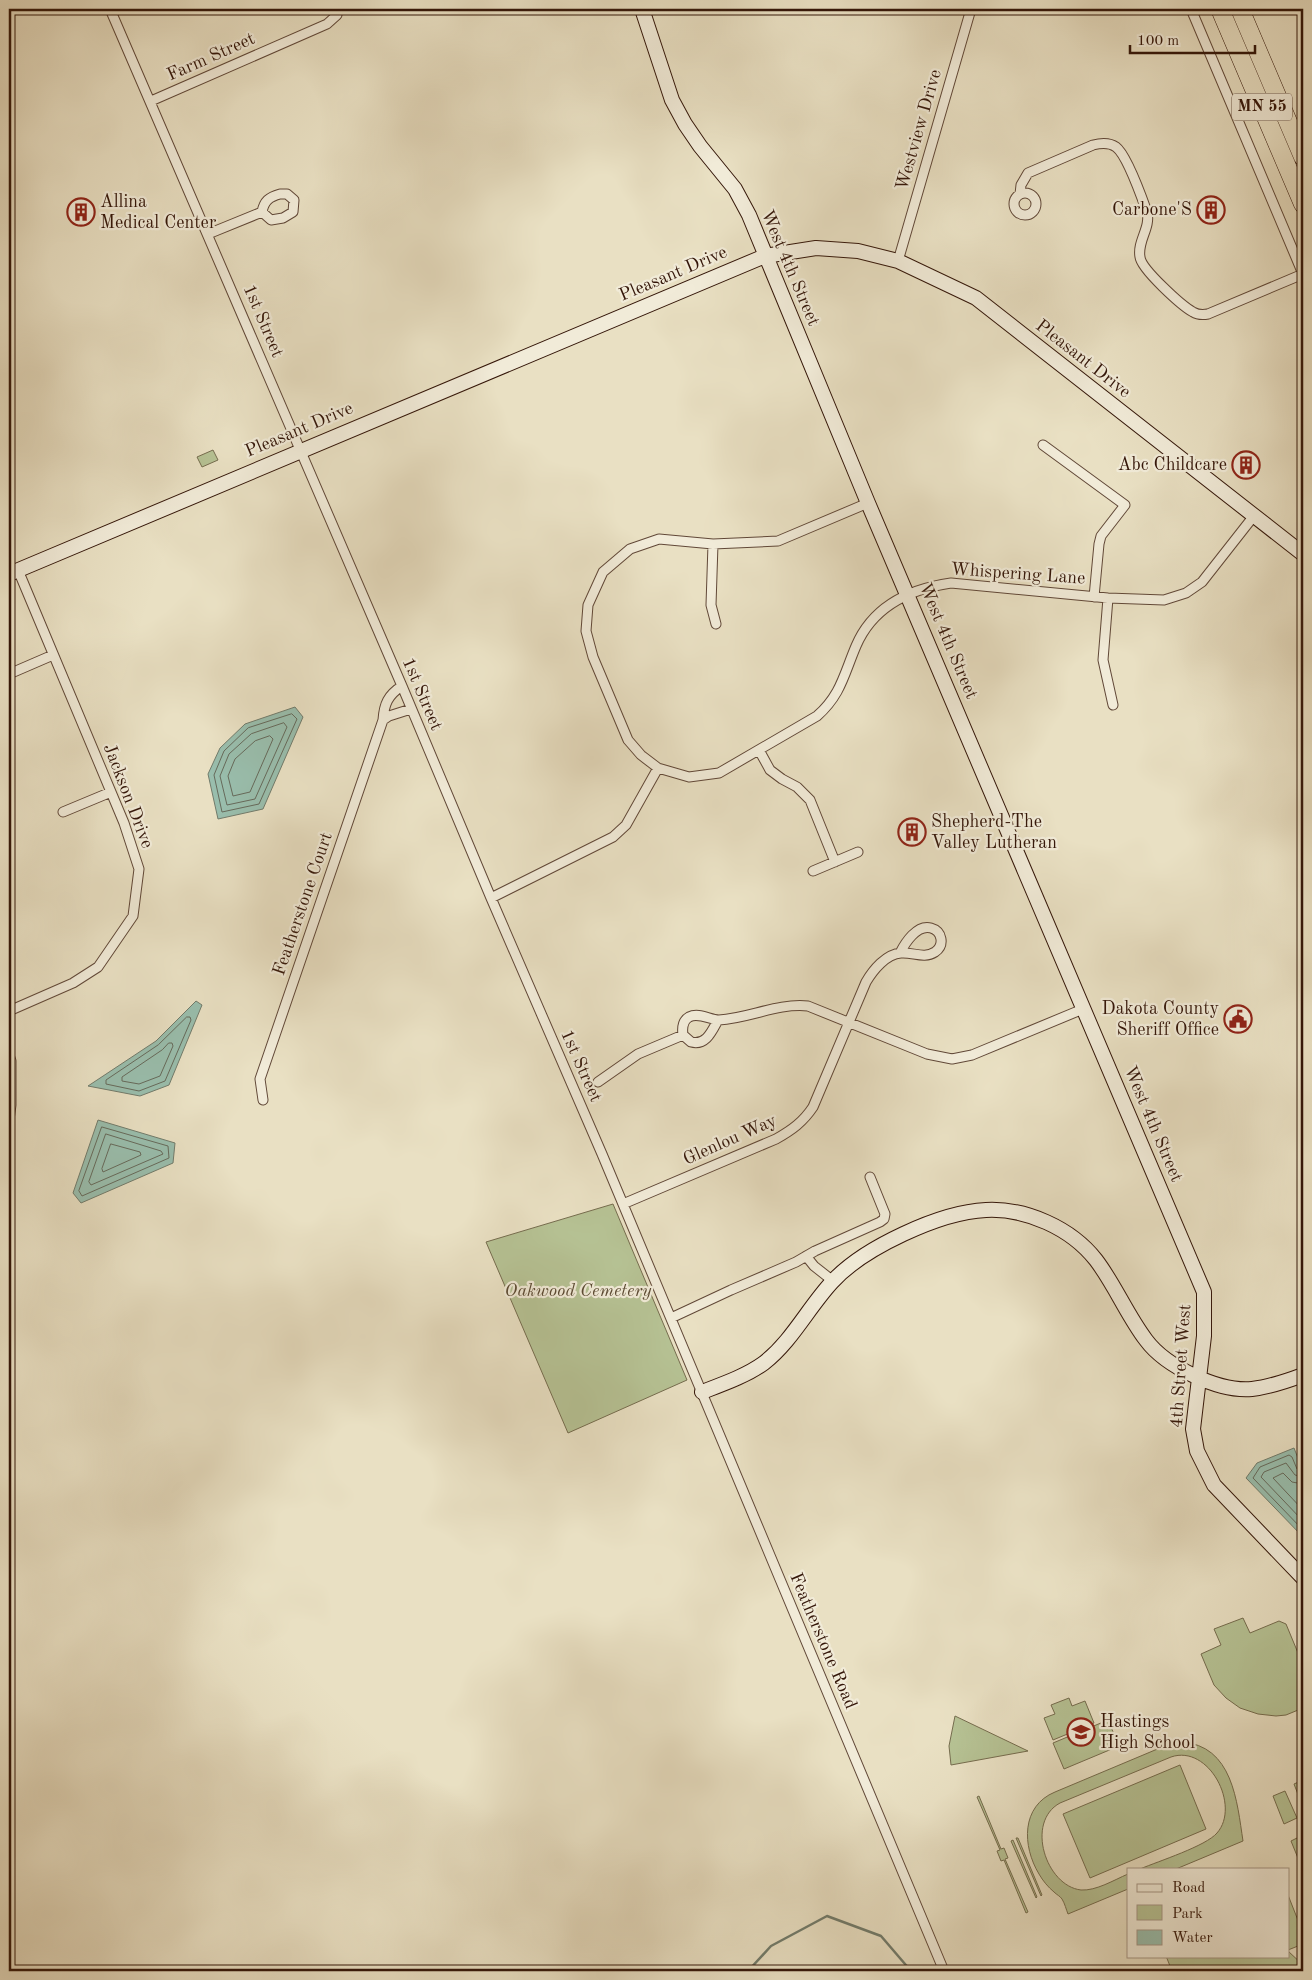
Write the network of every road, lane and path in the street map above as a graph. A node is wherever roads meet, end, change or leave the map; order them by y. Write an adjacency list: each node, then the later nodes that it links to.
1 (110, 9): 8 (street, 1st Street)
2 (642, 9): 14 (street, West 4th Street)
3 (971, 9): 15 (street, Westview Drive)
4 (1191, 9): 16 (street)
5 (1220, 9): 11 (highway, MN 55)
6 (1240, 9): 9 (highway, MN 55)
7 (337, 12): 8 (street, Farm Street)
8 (151, 101): 13 (street, 1st Street)
9 (1303, 157)
10 (1020, 194): 16 (street)
11 (1303, 204)
12 (262, 212): 13 (street)
13 (208, 234): 18 (street, 1st Street)
14 (764, 256): 15 (street, Pleasant Drive); 18 (street, Pleasant Drive); 19 (street, West 4th Street)
15 (898, 260): 20 (street, Pleasant Drive)
16 (1303, 274)
17 (1043, 444): 25 (street)
18 (300, 450): 23 (street, Pleasant Drive); 30 (street, 1st Street)
19 (868, 503): 21 (street); 24 (street, West 4th Street)
20 (1254, 517): 22 (street, Pleasant Drive); 26 (street, Whispering Lane)
21 (713, 544): 27 (street); 35 (street)
22 (1303, 554)
23 (13, 572): 28 (street, Jackson Drive)
24 (908, 595): 25 (street, Whispering Lane); 34 (street, Whispering Lane); 43 (street, West 4th Street)
25 (1094, 597): 26 (street, Whispering Lane)
26 (1108, 598): 31 (street)
27 (716, 624)
28 (53, 655): 29 (street); 36 (street, Jackson Drive)
29 (9, 674)
30 (402, 686): 32 (street, 1st Street); 33 (street, Featherstone Court)
31 (1113, 705)
32 (411, 709): 33 (street); 41 (street, 1st Street)
33 (383, 720): 50 (street, Featherstone Court)
34 (759, 750): 35 (street, Whispering Lane); 39 (street)
35 (658, 768): 41 (street)
36 (111, 792): 37 (street); 44 (street, Jackson Drive)
37 (63, 812)
38 (858, 852): 39 (street)
39 (835, 862): 40 (street)
40 (813, 871)
41 (491, 898): 53 (street, 1st Street)
42 (900, 953): 42 (street, Glenlou Way); 46 (street, Glenlou Way)
43 (1084, 1009): 46 (street); 56 (street, West 4th Street)
44 (9, 1011)
45 (718, 1020): 46 (street); 47 (street); 47 (street)
46 (850, 1023): 53 (street, Glenlou Way)
47 (683, 1034): 49 (street)
48 (9, 1055): 51 (street)
49 (598, 1082)
50 (263, 1100)
51 (9, 1120)
52 (870, 1177): 54 (street)
53 (623, 1204): 57 (street, 1st Street)
54 (806, 1256): 55 (street); 57 (street)
55 (833, 1281): 59 (street); 60 (street)
56 (1204, 1297): 59 (street, 4th Street West)
57 (671, 1318): 60 (street, 1st Street)
58 (1303, 1374): 59 (street)
59 (1198, 1378): 61 (street, 4th Street West)
60 (702, 1392): 62 (street, Featherstone Road)
61 (1303, 1578)
62 (944, 1971)

